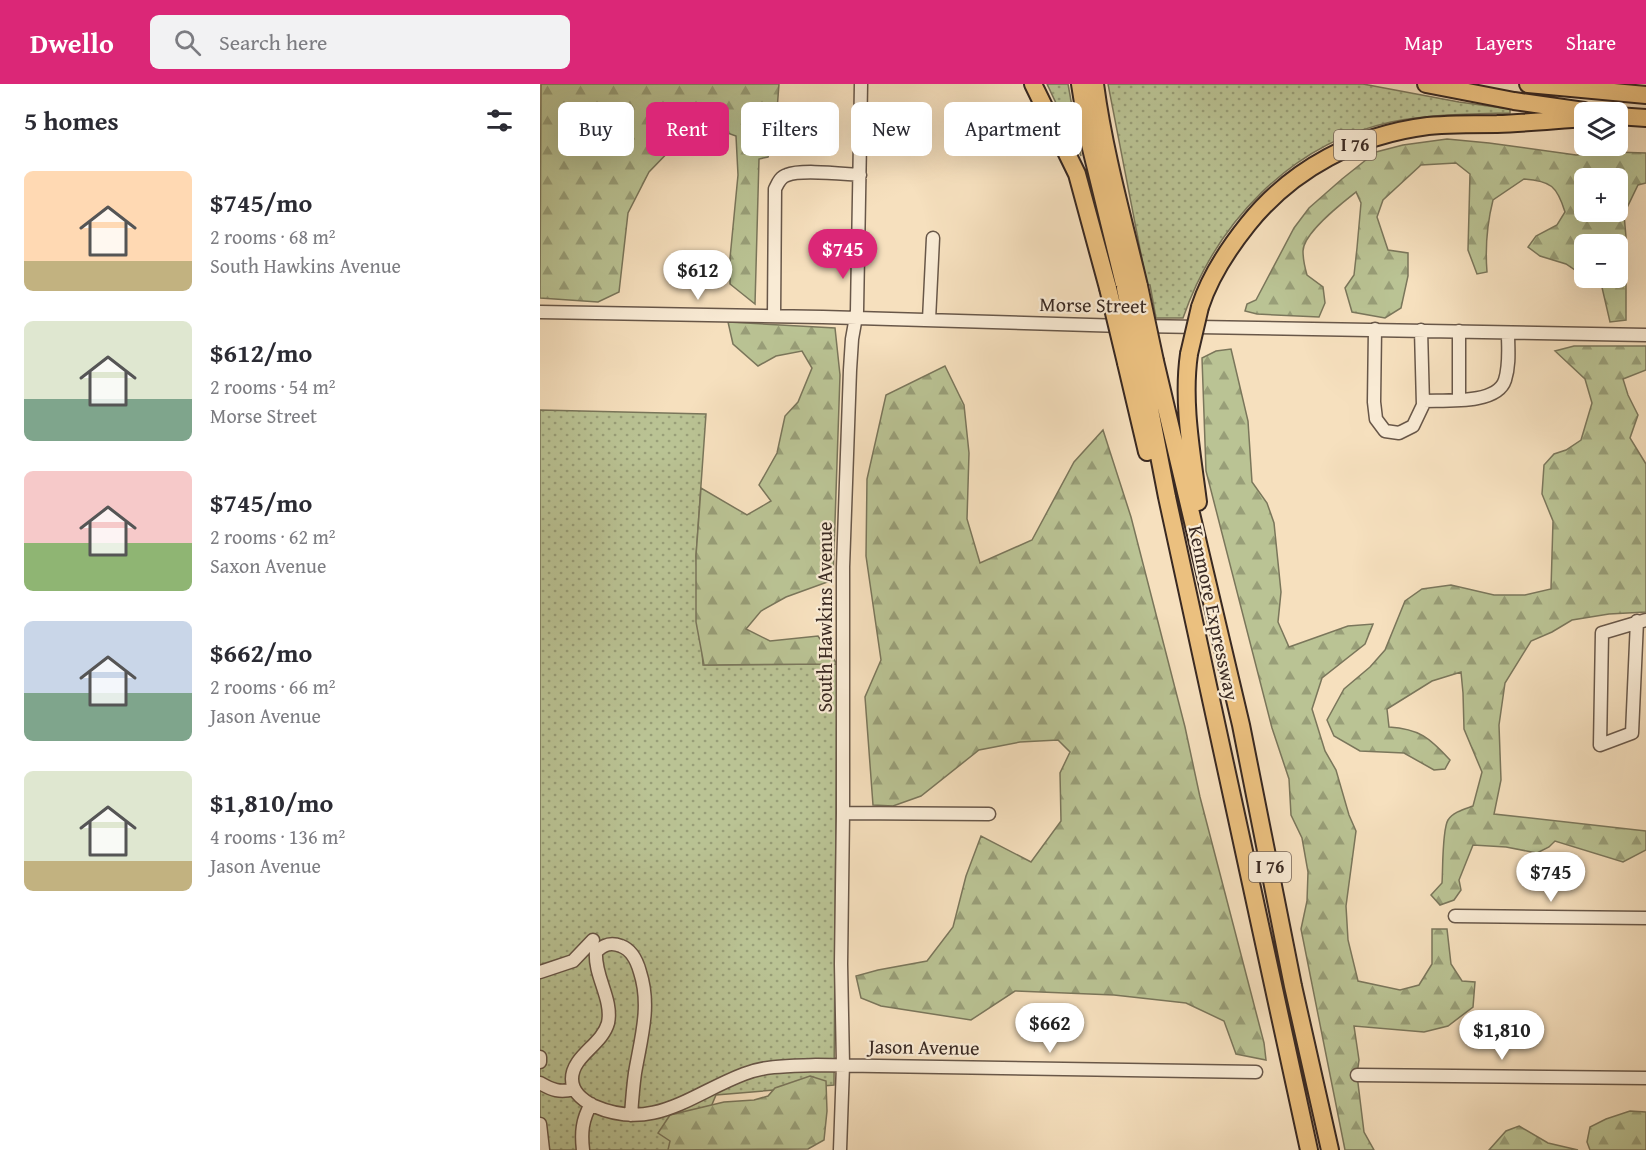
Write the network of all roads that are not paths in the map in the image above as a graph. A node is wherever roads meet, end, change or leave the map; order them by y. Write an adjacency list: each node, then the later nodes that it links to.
1 (861, 84): 12 (street, South Hawkins Avenue)
2 (1033, 84): 14 (highway)
3 (1080, 84): 14 (highway)
4 (1095, 84): 14 (highway)
5 (1426, 84): 8 (highway)
6 (1528, 84): 7 (highway)
7 (1646, 94)
8 (1574, 109)
9 (1628, 117): 10 (highway)
10 (1646, 118)
11 (1574, 119): 27 (highway, I 76, bridge)
12 (860, 175): 16 (street); 17 (street, South Hawkins Avenue)
13 (933, 238): 18 (street)
14 (1124, 288): 24 (highway, bridge); 24 (highway, bridge)
15 (540, 312): 16 (street, Morse Street)
16 (774, 316): 17 (street, Morse Street)
17 (856, 318): 18 (street, Morse Street); 29 (street, South Hawkins Avenue)
18 (929, 321): 19 (street, Morse Street)
19 (1375, 329): 20 (street, Morse Street); 26 (street)
20 (1421, 330): 21 (street, Morse Street); 26 (street)
21 (1459, 331): 22 (street, Morse Street); 25 (street)
22 (1508, 333): 23 (street, Morse Street); 25 (street)
23 (1646, 335)
24 (1140, 362): 27 (highway); 49 (highway, Kenmore Expressway / I 76)
25 (1459, 400): 26 (street)
26 (1423, 401)
27 (1208, 584): 50 (highway, Kenmore Expressway / I 76)
28 (1641, 621): 28 (street)
29 (843, 813): 30 (street); 37 (street, South Hawkins Avenue)
30 (989, 814)
31 (1455, 916): 32 (street)
32 (1646, 918)
33 (593, 940): 34 (street)
34 (540, 972)
35 (540, 1057): 36 (street)
36 (540, 1062)
37 (843, 1065): 38 (street, Jason Avenue); 44 (street, Jason Avenue); 48 (street, South Hawkins Avenue)
38 (1256, 1072)
39 (1357, 1075): 40 (street)
40 (1646, 1078)
41 (540, 1083): 42 (street)
42 (574, 1089): 43 (street); 44 (street)
43 (591, 1104): 44 (street, Jason Avenue); 47 (street)
44 (631, 1115)
45 (540, 1124): 46 (street)
46 (543, 1150)
47 (583, 1150)
48 (840, 1150)
49 (1310, 1150)
50 (1330, 1150)

